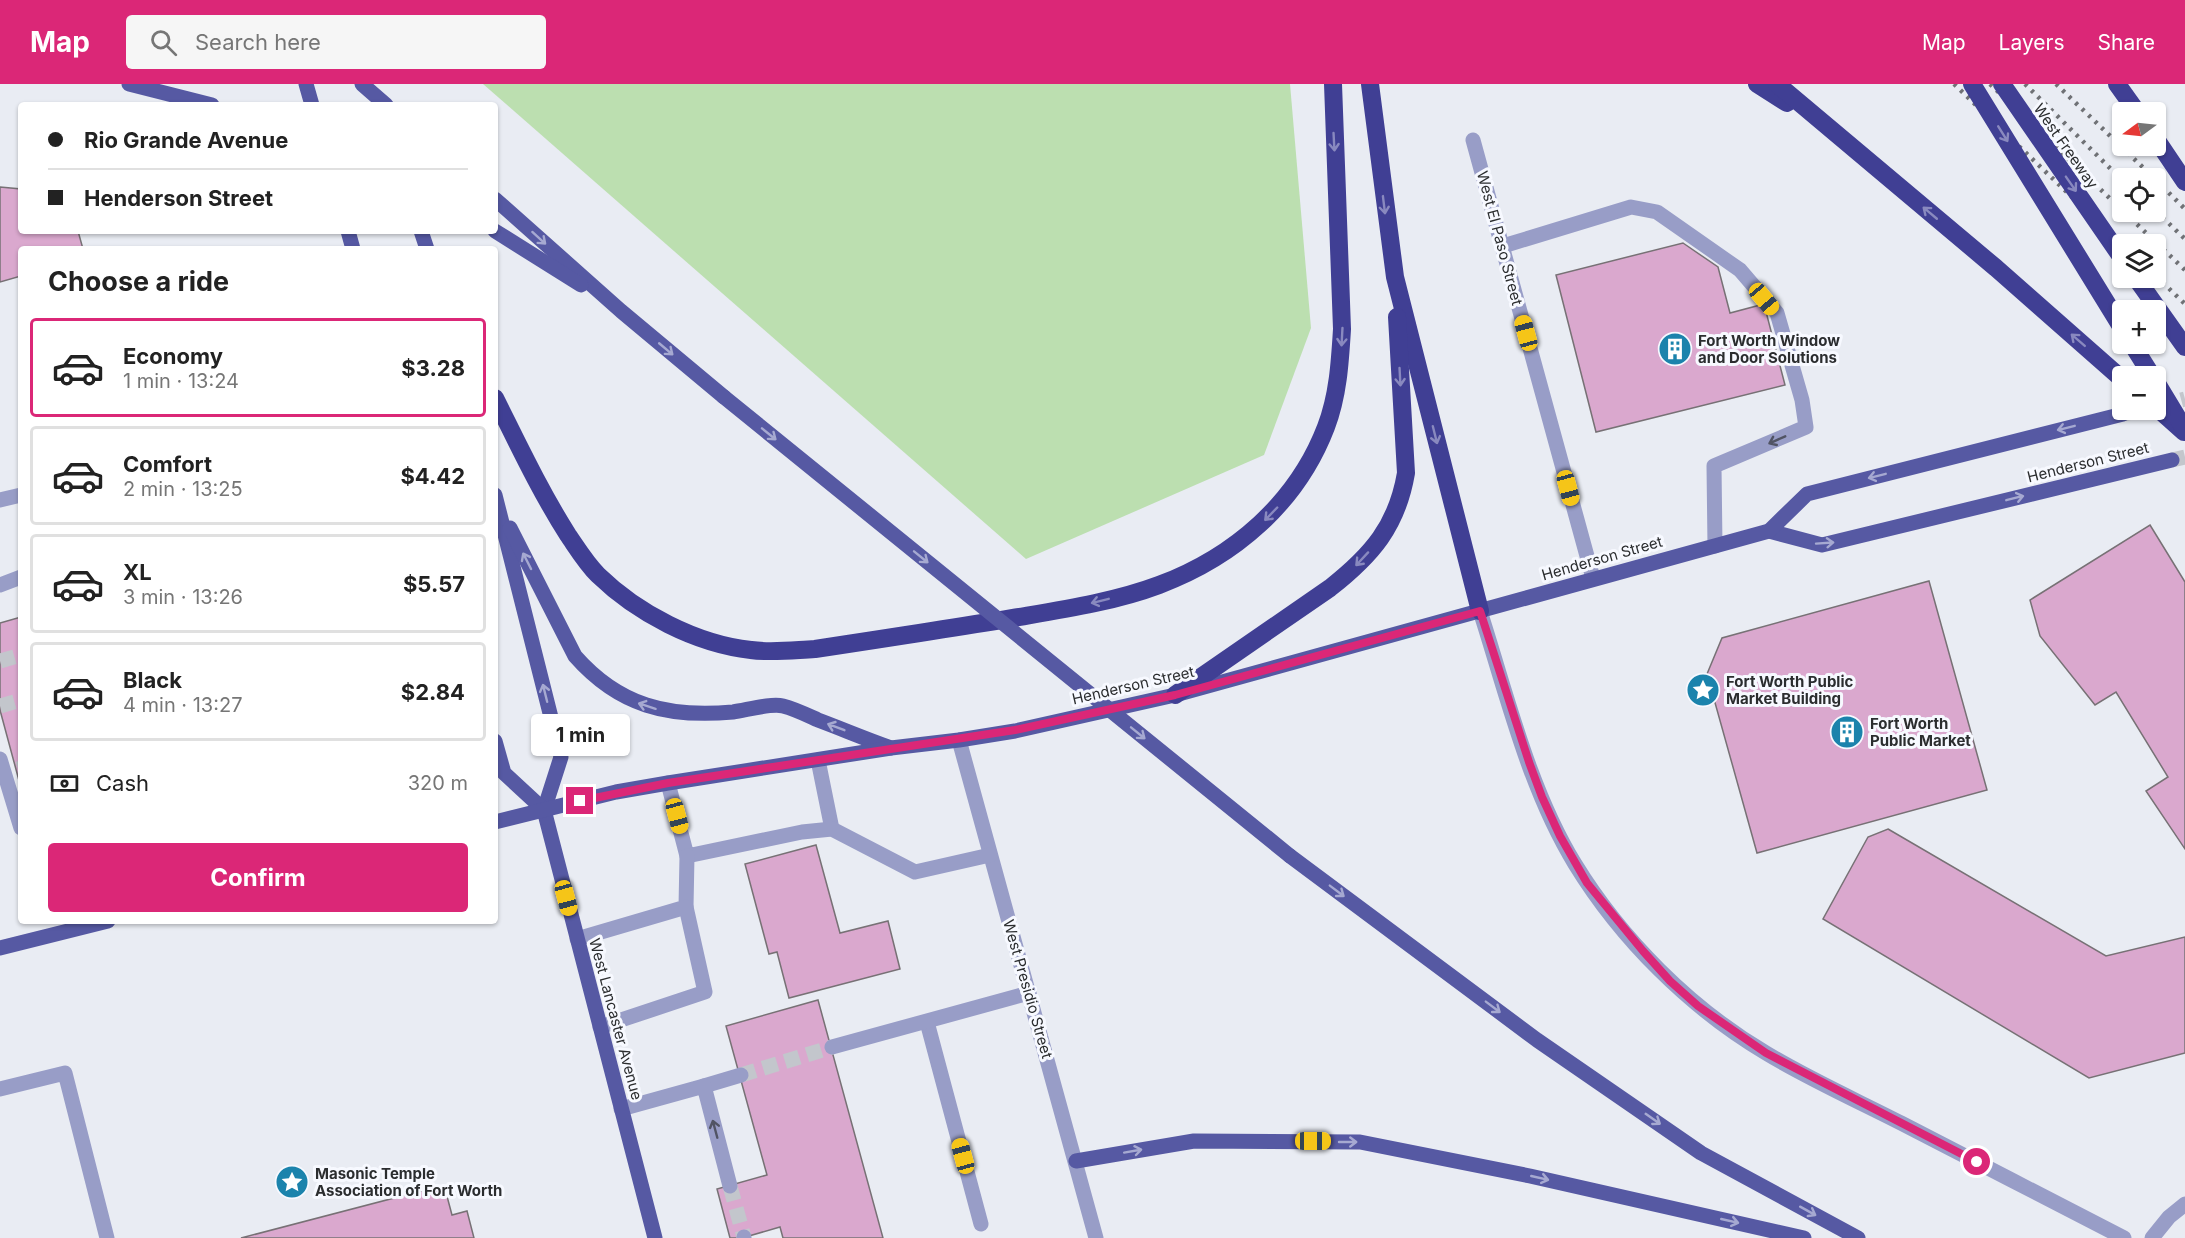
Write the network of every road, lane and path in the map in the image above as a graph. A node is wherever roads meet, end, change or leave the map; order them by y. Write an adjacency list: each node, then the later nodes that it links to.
1 (129, 84): 12 (main road)
2 (306, 84): 13 (main road)
3 (362, 84): 14 (main road, bridge)
4 (376, 84): 15 (main road)
5 (1333, 84): 32 (highway, one-way to 32)
6 (1370, 84): 25 (highway, one-way to 25)
7 (1757, 84): 17 (highway)
8 (1777, 84): 17 (highway)
9 (1972, 84): 28 (highway, one-way to 28, bridge)
10 (2001, 84): 23 (highway, West Freeway, one-way to 23, bridge)
11 (2117, 84): 16 (highway)
12 (200, 102)
13 (311, 102)
14 (381, 102)
15 (383, 102)
16 (2130, 102)
17 (1832, 132): 30 (highway, one-way to 17)
18 (1473, 140): 24 (street, West El Paso Street)
19 (2166, 154): 20 (highway)
20 (2185, 182)
21 (498, 202): 27 (main road, one-way to 27)
22 (498, 233): 27 (main road)
23 (2112, 244)
24 (1503, 246): 42 (street, one-way to 42); 44 (street, West El Paso Street)
25 (1395, 276): 46 (highway, one-way to 46); 47 (highway, one-way to 47)
26 (2143, 288): 29 (highway)
27 (621, 311): 80 (main road, one-way to 80, bridge)
28 (2112, 312)
29 (2185, 347)
30 (2112, 370)
31 (2166, 399): 35 (highway, bridge)
32 (498, 404)
33 (2166, 415): 35 (highway)
34 (2112, 417): 41 (main road, Henderson Street, one-way to 41)
35 (2185, 431)
36 (2172, 460): 41 (main road, Henderson Street, one-way to 36)
37 (18, 496): 38 (street)
38 (0, 500)
39 (498, 502): 49 (main road, one-way to 39)
40 (498, 506): 54 (main road, one-way to 40)
41 (1769, 531): 42 (main road, Henderson Street)
42 (1715, 546): 44 (main road, Henderson Street)
43 (18, 578): 45 (street)
44 (1593, 578): 46 (main road, Henderson Street)
45 (0, 585)
46 (1480, 611): 47 (main road, Henderson Street); 81 (street)
47 (1175, 695): 48 (main road, Henderson Street)
48 (959, 740): 49 (main road, Henderson Street); 58 (street, West Presidio Street)
49 (891, 748): 51 (main road, Henderson Street)
50 (498, 752): 54 (main road)
51 (818, 760): 53 (main road, Henderson Street); 57 (street)
52 (7, 767): 55 (street)
53 (668, 783): 54 (main road, Henderson Street); 59 (street)
54 (544, 810): 56 (main road, Henderson Street); 62 (main road, West Lancaster Avenue)
55 (18, 815)
56 (498, 821)
57 (832, 829): 58 (street); 59 (street)
58 (990, 855): 64 (street, West Presidio Street)
59 (687, 856): 60 (street)
60 (686, 908): 62 (street); 66 (street)
61 (96, 924): 63 (main road)
62 (577, 939): 66 (main road, West Lancaster Avenue)
63 (0, 948)
64 (1029, 993): 65 (street); 72 (street, West Presidio Street)
65 (927, 1022): 67 (street); 75 (street)
66 (600, 1027): 71 (main road, West Lancaster Avenue)
67 (832, 1047)
68 (741, 1076): 69 (street)
69 (704, 1086): 71 (street); 73 (street, one-way to 69)
70 (0, 1089): 76 (street)
71 (621, 1108): 77 (main road, West Lancaster Avenue)
72 (1076, 1161): 78 (street, West Presidio Street); 79 (main road, one-way to 79)
73 (730, 1186)
74 (2185, 1204): 82 (street)
75 (981, 1224)
76 (107, 1238)
77 (655, 1238)
78 (1096, 1238)
79 (1804, 1238)
80 (1858, 1238)
81 (2124, 1238)
82 (2152, 1238)

